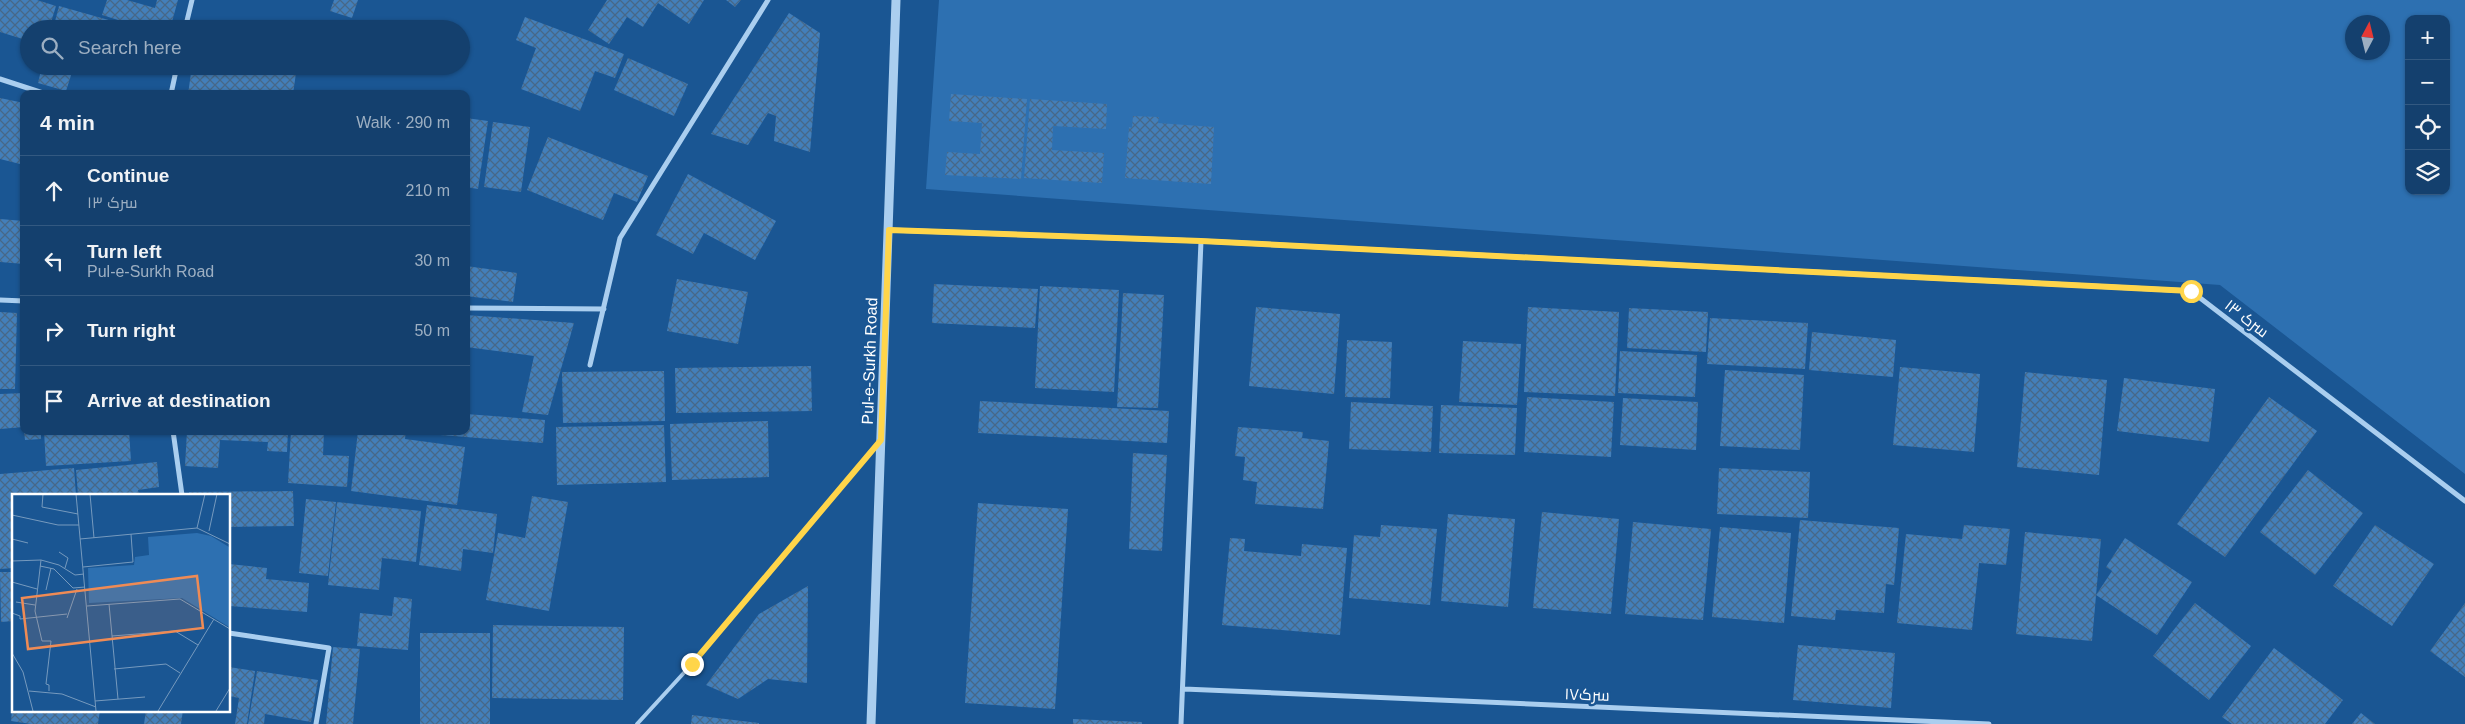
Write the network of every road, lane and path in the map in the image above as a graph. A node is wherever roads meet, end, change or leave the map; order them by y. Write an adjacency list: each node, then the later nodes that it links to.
1 (192, 0): 4 (street)
2 (768, 0): 14 (street)
3 (896, 0): 9 (street, Pul-e-Surkh Road)
4 (188, 20)
5 (175, 75): 8 (street)
6 (0, 79): 7 (street)
7 (34, 90)
8 (172, 90)
9 (889, 230): 10 (street, سرک ۱۳); 17 (street, Pul-e-Surkh Road)
10 (1201, 241): 19 (street, سرک ۱۳); 21 (street)
11 (0, 300): 12 (street)
12 (20, 301)
13 (470, 308): 14 (street)
14 (604, 309): 15 (street)
15 (590, 365)
16 (174, 435): 18 (street)
17 (881, 440): 23 (lane); 24 (street, Pul-e-Surkh Road)
18 (182, 494)
19 (2465, 501)
20 (230, 633): 22 (street)
21 (1184, 689): 25 (street); 26 (street, سرک۱۷)
22 (316, 724)
23 (637, 724)
24 (871, 724)
25 (1182, 724)
26 (1989, 724)

